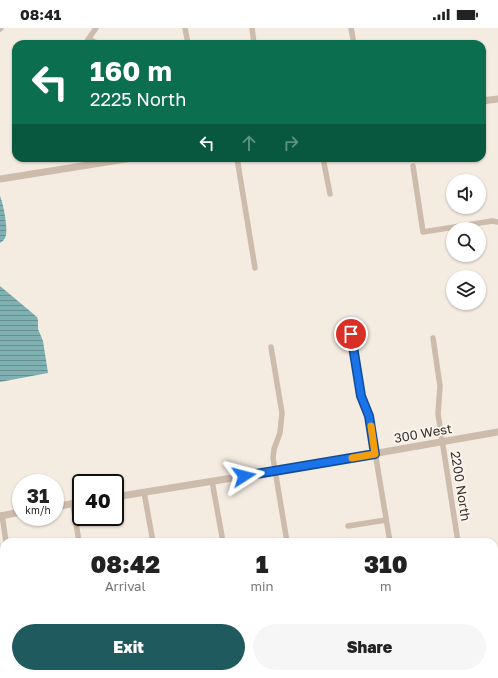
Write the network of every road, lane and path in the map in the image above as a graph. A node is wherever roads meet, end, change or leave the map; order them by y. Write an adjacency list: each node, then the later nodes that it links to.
1 (96, 28): 5 (street)
2 (185, 28): 7 (street)
3 (252, 28): 8 (street)
4 (352, 28): 9 (street)
5 (89, 38): 6 (street)
6 (92, 40)
7 (187, 40)
8 (254, 40)
9 (354, 40)
10 (498, 99): 11 (street)
11 (486, 100)
12 (107, 162): 16 (street)
13 (238, 162): 19 (street)
14 (325, 162): 17 (street)
15 (413, 166): 18 (street)
16 (0, 179)
17 (330, 194)
18 (498, 222)
19 (255, 268)
20 (351, 334): 25 (street)
21 (433, 338): 24 (street, 2200 North)
22 (271, 347): 26 (street)
23 (498, 432): 24 (street, 300 West)
24 (442, 442): 25 (street, 300 West); 41 (street, 2200 North)
25 (375, 454): 26 (street, 300 West); 32 (street)
26 (275, 471): 27 (street, 300 West); 39 (street)
27 (212, 481): 28 (street, 300 West); 38 (street)
28 (144, 492): 29 (street, 300 West); 37 (street)
29 (124, 495)
30 (12, 513): 31 (street)
31 (1, 515): 35 (street)
32 (386, 520): 34 (street); 40 (street)
33 (76, 526): 36 (street)
34 (348, 526)
35 (5, 538)
36 (78, 538)
37 (152, 538)
38 (221, 538)
39 (286, 538)
40 (389, 538)
41 (457, 538)

